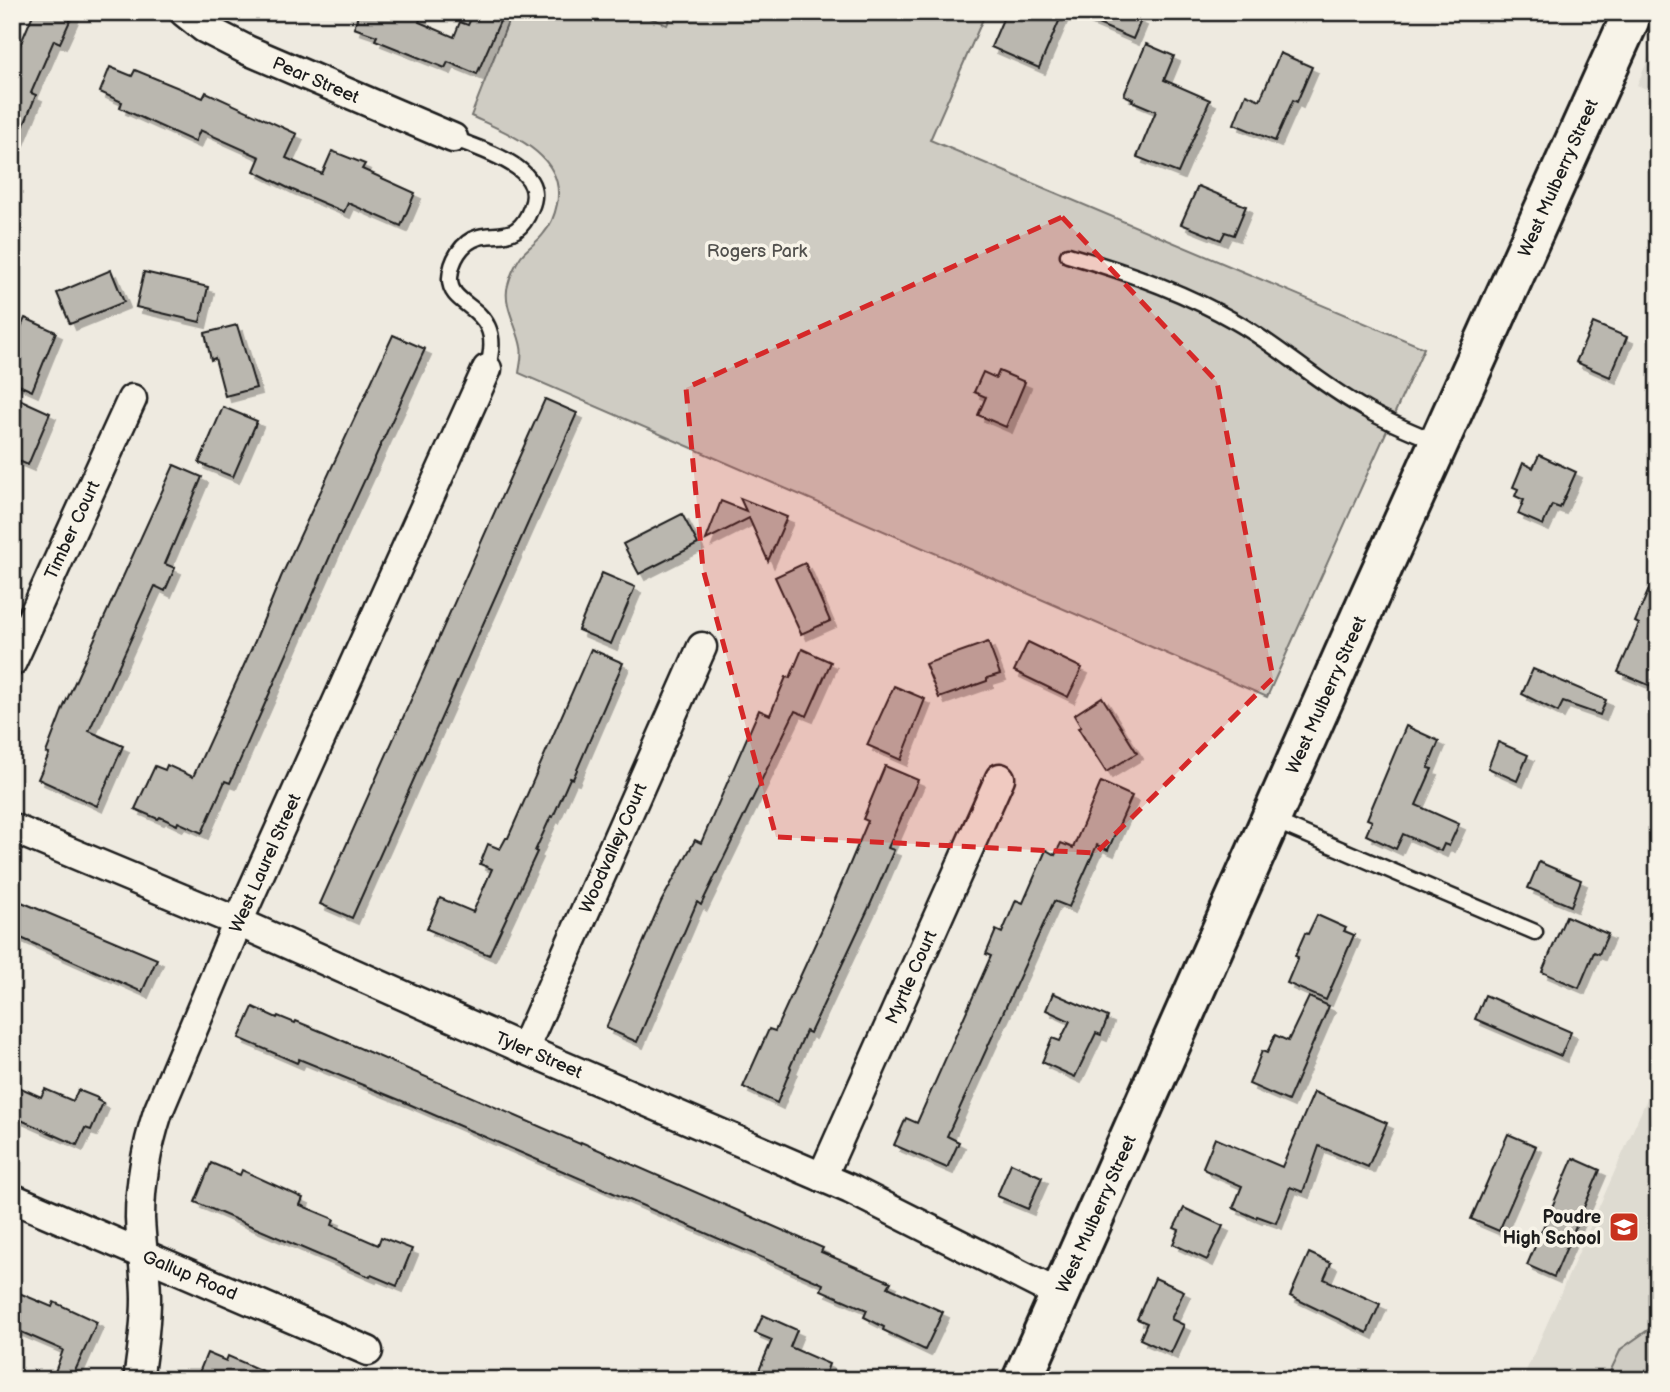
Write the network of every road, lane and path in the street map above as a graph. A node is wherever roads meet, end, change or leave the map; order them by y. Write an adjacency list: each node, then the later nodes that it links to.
1 (184, 12): 3 (street, Pear Street)
2 (1633, 12): 7 (main road, West Mulberry Street)
3 (453, 138): 5 (lane)
4 (1068, 255): 7 (lane)
5 (487, 369): 13 (street, West Laurel Street)
6 (132, 399): 9 (street, Timber Court)
7 (1439, 443): 11 (main road, West Mulberry Street)
8 (702, 647): 15 (street, Woodvalley Court)
9 (12, 662)
10 (1000, 778): 16 (street, Myrtle Court)
11 (1271, 820): 14 (lane); 19 (main road, West Mulberry Street)
12 (12, 828): 13 (street, Tyler Street)
13 (238, 922): 15 (street, Tyler Street); 18 (street, West Laurel Street)
14 (1535, 932)
15 (524, 1049): 16 (street, Tyler Street)
16 (822, 1177): 19 (street, Tyler Street)
17 (12, 1198): 18 (street, Gallup Road)
18 (143, 1255): 20 (street, Gallup Road); 21 (street, West Laurel Street)
19 (1060, 1295): 22 (main road, West Mulberry Street)
20 (368, 1351)
21 (138, 1380)
22 (1023, 1380)

